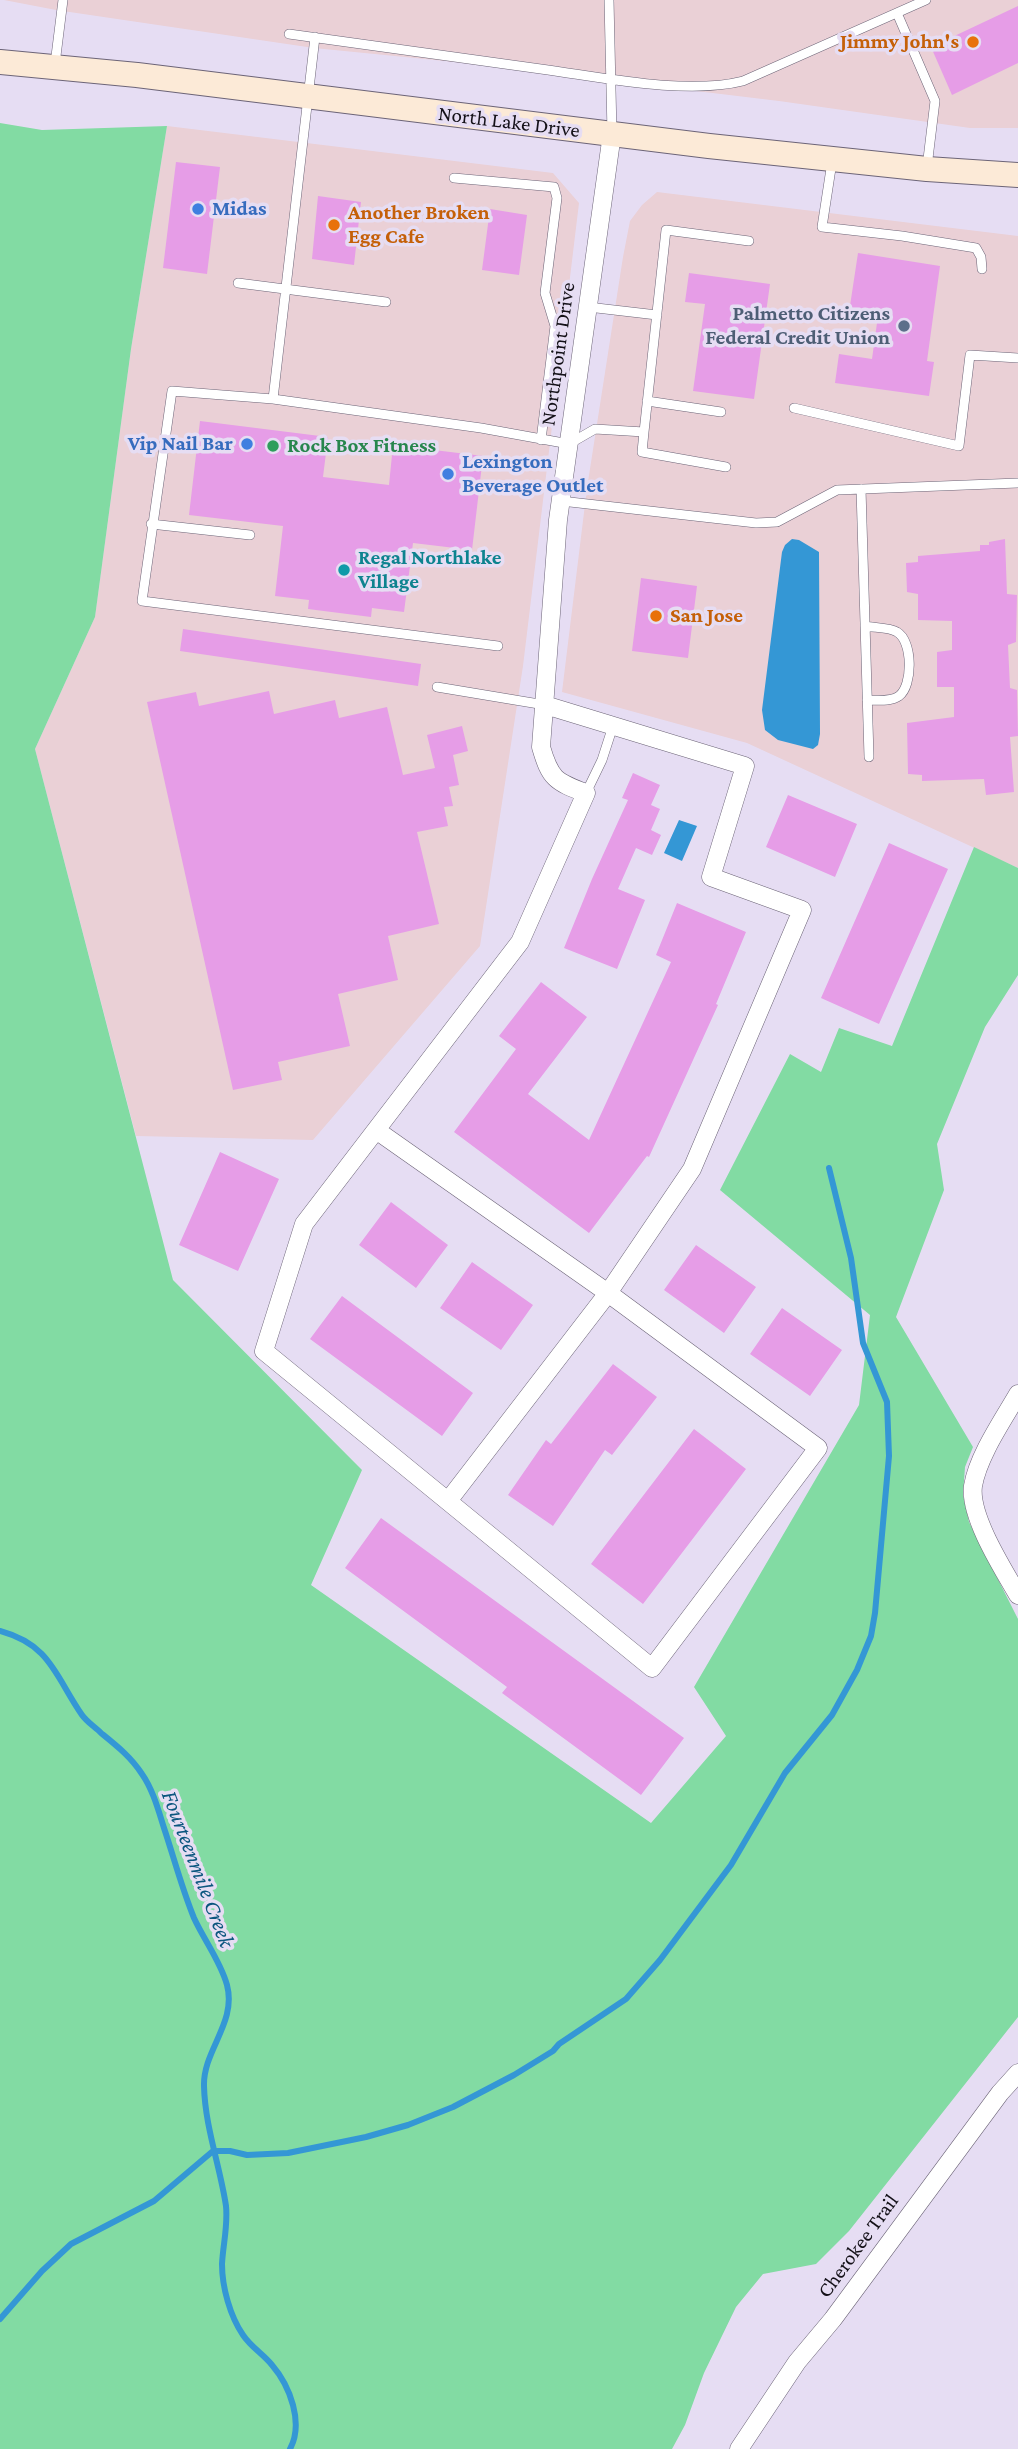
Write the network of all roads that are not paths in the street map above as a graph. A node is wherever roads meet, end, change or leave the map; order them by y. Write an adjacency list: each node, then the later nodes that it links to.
1 (63, 0): 8 (lane)
2 (609, 0): 9 (lane)
3 (926, 0): 4 (lane)
4 (897, 13): 9 (lane); 13 (lane)
5 (289, 34): 6 (lane)
6 (315, 37): 9 (lane); 10 (lane)
7 (0, 62): 8 (main road, North Lake Drive)
8 (54, 68): 10 (main road, North Lake Drive)
9 (611, 79): 11 (lane)
10 (309, 97): 11 (main road, North Lake Drive); 19 (lane)
11 (612, 134): 12 (main road, North Lake Drive); 21 (street, Northpoint Drive)
12 (833, 160): 13 (main road, North Lake Drive); 17 (lane)
13 (927, 169): 14 (main road, North Lake Drive)
14 (1018, 175)
15 (454, 178): 29 (lane)
16 (749, 241): 22 (lane)
17 (982, 269)
18 (238, 282): 19 (lane)
19 (286, 289): 20 (lane); 24 (lane)
20 (386, 302)
21 (588, 307): 22 (lane); 30 (street, Northpoint Drive)
22 (657, 315): 25 (lane)
23 (1018, 358): 26 (lane)
24 (273, 400): 29 (lane); 35 (lane)
25 (647, 401): 27 (lane); 28 (lane)
26 (794, 408)
27 (721, 412)
28 (644, 432): 30 (lane); 31 (lane)
29 (541, 440): 30 (lane)
30 (569, 444): 34 (street, Northpoint Drive)
31 (726, 467)
32 (1018, 483): 33 (lane)
33 (861, 489): 34 (lane); 37 (lane)
34 (561, 501): 41 (street, Northpoint Drive)
35 (151, 524): 36 (lane); 38 (lane)
36 (250, 535)
37 (865, 626): 40 (lane); 40 (lane)
38 (498, 646)
39 (437, 687): 41 (lane)
40 (867, 700): 43 (lane)
41 (545, 705): 42 (street); 44 (street, Northpoint Drive)
42 (613, 726): 44 (lane); 46 (street)
43 (869, 757)
44 (586, 793): 45 (street)
45 (376, 1130): 46 (street); 48 (street)
46 (608, 1293): 48 (street); 48 (street)
47 (1018, 1394): 49 (street)
48 (448, 1501)
49 (1018, 1595)
50 (1018, 2073): 51 (street, Cherokee Trail)
51 (739, 2449)

